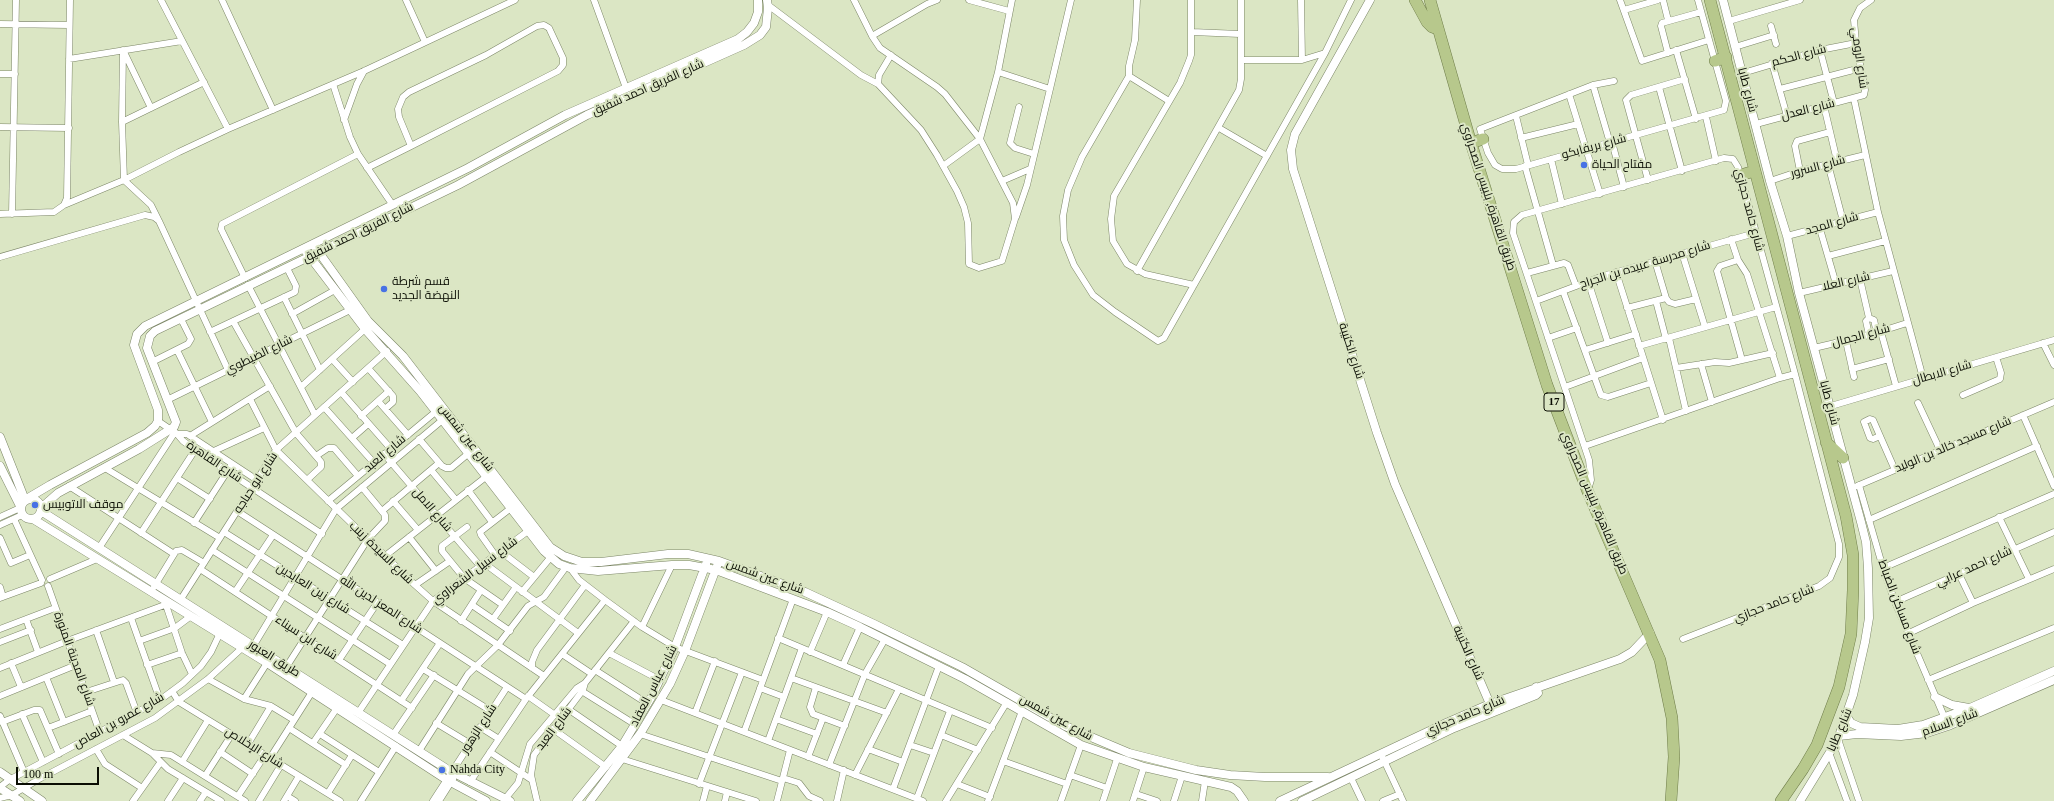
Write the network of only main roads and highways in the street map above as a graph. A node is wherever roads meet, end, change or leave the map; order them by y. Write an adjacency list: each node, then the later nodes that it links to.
1 (1415, 0): 4 (highway)
2 (1430, 0): 4 (highway, طريق القاهرة, بلبيس الصحراوي / 17)
3 (1710, 0): 5 (highway)
4 (1437, 29): 8 (highway, طريق القاهرة, بلبيس الصحراوي / 17)
5 (1726, 57): 6 (highway); 9 (highway)
6 (1715, 61)
7 (1482, 134): 8 (highway)
8 (1471, 143): 13 (highway, طريق القاهرة, بلبيس الصحراوي / 17)
9 (1754, 171): 10 (highway); 11 (highway)
10 (1740, 175)
11 (1826, 442): 12 (highway); 14 (highway)
12 (1843, 458)
13 (1671, 801)
14 (1781, 801)

